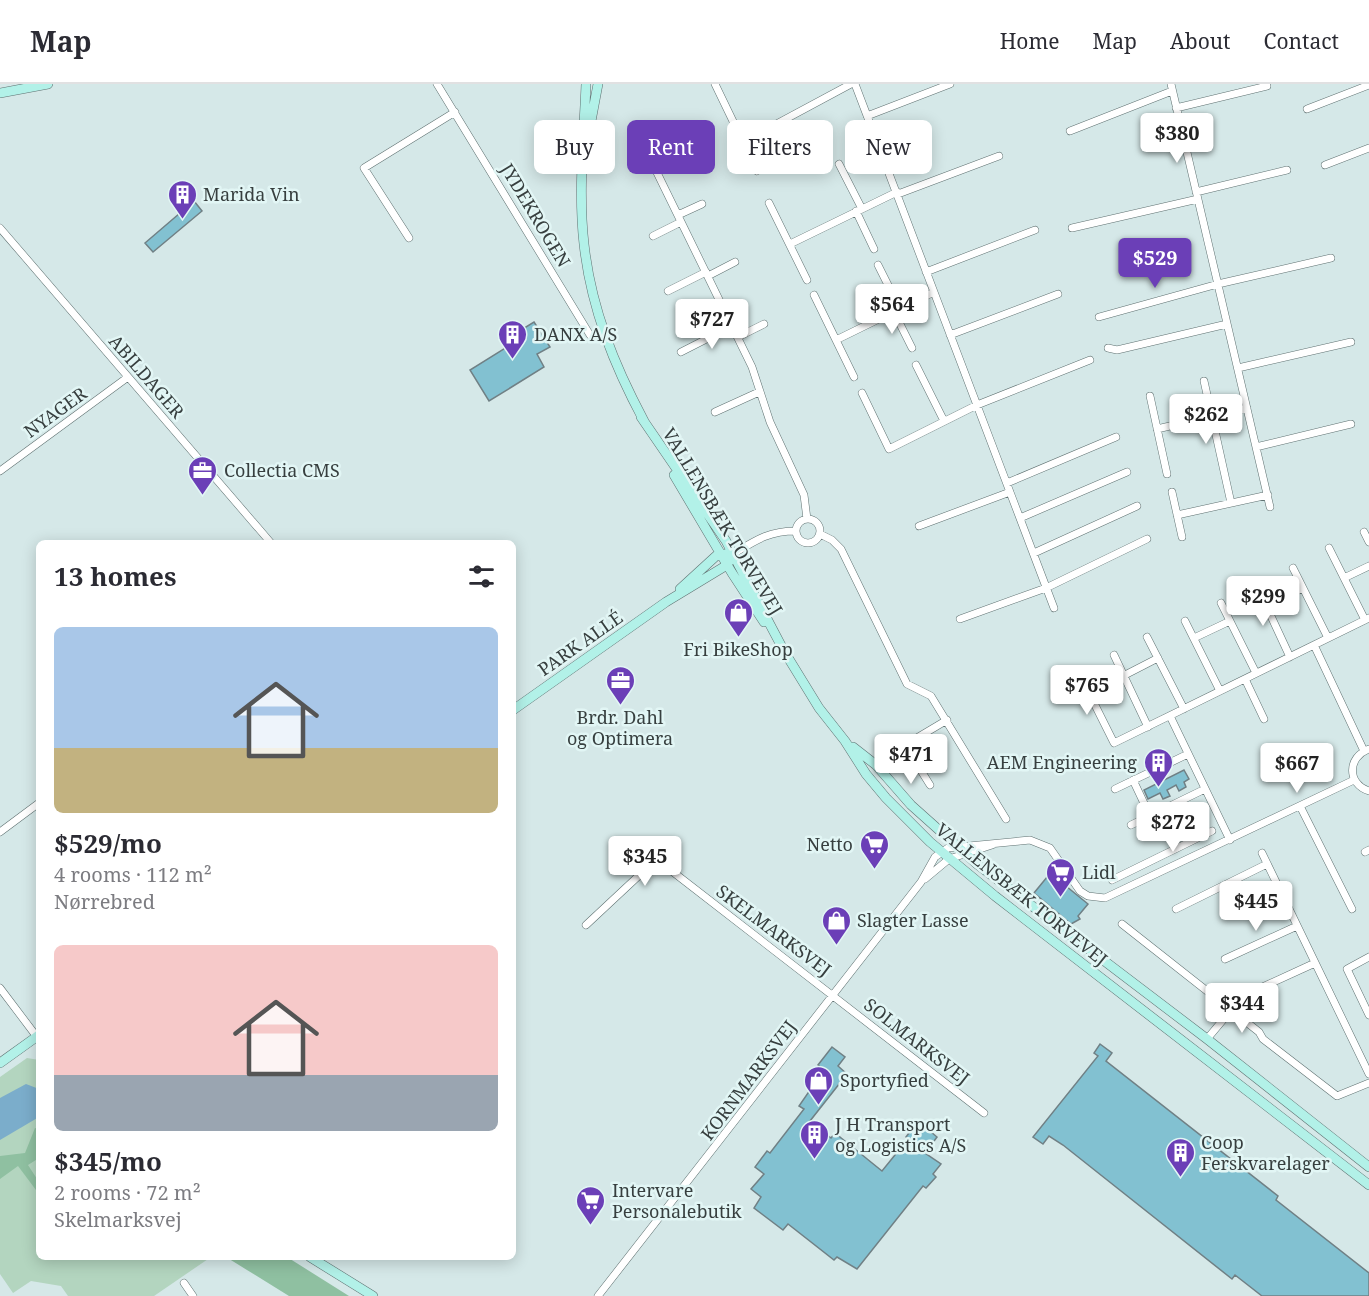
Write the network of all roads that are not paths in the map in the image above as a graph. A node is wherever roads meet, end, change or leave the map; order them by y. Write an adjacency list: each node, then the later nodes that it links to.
1 (48, 84): 11 (street)
2 (438, 84): 14 (street, JYDEKROGEN)
3 (586, 84): 16 (street, VALLENSBÆK TORVEVEJ)
4 (598, 84): 17 (street, VALLENSBÆK TORVEVEJ)
5 (715, 84): 18 (street)
6 (853, 84): 15 (street); 19 (street)
7 (950, 84): 15 (street)
8 (1369, 85): 13 (street)
9 (1268, 86): 12 (street)
10 (1172, 88): 12 (street); 20 (street)
11 (0, 93)
12 (1176, 108): 29 (street)
13 (1307, 109)
14 (455, 112): 38 (street); 57 (street, JYDEKROGEN)
15 (867, 116): 28 (street)
16 (584, 120)
17 (591, 120)
18 (732, 120)
19 (785, 120)
20 (1070, 131)
21 (1369, 148): 24 (street)
22 (999, 156): 28 (street)
23 (839, 164): 32 (street)
24 (1324, 165)
25 (1287, 170): 29 (street)
26 (582, 174): 78 (street, VALLENSBÆK TORVEVEJ)
27 (658, 174): 33 (street)
28 (897, 193): 32 (street); 44 (street)
29 (1197, 196): 35 (street); 47 (street)
30 (769, 203): 39 (street)
31 (702, 204): 33 (street)
32 (859, 210): 39 (street); 40 (street)
33 (680, 218): 37 (street); 45 (street)
34 (0, 228): 68 (street, ABILDAGER)
35 (1072, 228)
36 (1035, 230): 44 (street)
37 (653, 236)
38 (409, 238)
39 (790, 244): 46 (street)
40 (874, 249)
41 (1331, 258): 47 (street)
42 (735, 262): 45 (street)
43 (878, 265): 52 (street)
44 (926, 272): 49 (street)
45 (707, 274): 48 (street); 56 (street)
46 (807, 280)
47 (1218, 284): 53 (street); 55 (street)
48 (668, 291)
49 (934, 292): 52 (street); 58 (street)
50 (1058, 294): 58 (street)
51 (814, 295): 60 (street)
52 (897, 310): 60 (street); 62 (street)
53 (1099, 317)
54 (764, 324): 59 (street)
55 (1227, 324): 63 (street); 67 (street)
56 (732, 326): 59 (street); 64 (street)
57 (590, 335)
58 (950, 335): 74 (street)
59 (738, 338): 71 (street)
60 (836, 340): 69 (street)
61 (1351, 342): 67 (street)
62 (912, 348)
63 (1108, 348)
64 (681, 352)
65 (1090, 360): 74 (street)
66 (916, 365): 79 (street)
67 (1238, 368): 75 (street)
68 (128, 377): 84 (street, NYAGER); 103 (street, ABILDAGER)
69 (854, 377)
70 (1204, 381): 77 (street)
71 (759, 392): 76 (street); 96 (street)
72 (862, 393): 79 (street)
73 (1150, 396): 81 (street)
74 (978, 405): 79 (street); 87 (street)
75 (1247, 408): 77 (street); 83 (street)
76 (715, 412)
77 (1212, 416): 81 (street); 91 (street)
78 (642, 417): 107 (street, VALLENSBÆK TORVEVEJ); 108 (street, VALLENSBÆK TORVEVEJ)
79 (944, 421)
80 (1351, 424): 83 (street)
81 (1157, 429): 86 (street)
82 (1116, 437): 87 (street)
83 (1256, 447): 90 (street)
84 (0, 471)
85 (1126, 472): 95 (street)
86 (1167, 474)
87 (1007, 483): 88 (street)
88 (1010, 492): 95 (street); 97 (street)
89 (1172, 492): 94 (street)
90 (1268, 495): 91 (street); 93 (street)
91 (1231, 503): 94 (street)
92 (1137, 506): 106 (street)
93 (1270, 507)
94 (1177, 515): 101 (street)
95 (1020, 518): 106 (street)
96 (807, 519): 98 (street); 100 (street)
97 (919, 526)
98 (796, 531): 100 (street); 108 (street)
99 (1364, 532): 104 (street)
100 (820, 534): 141 (street)
101 (1182, 537)
102 (1147, 539): 114 (street)
103 (268, 540)
104 (1369, 542)
105 (1329, 548): 112 (street)
106 (1034, 553): 114 (street)
107 (721, 554): 108 (street); 109 (street, VALLENSBÆK TORVEVEJ); 116 (street, PARK ALLÉ)
108 (733, 554): 109 (street); 127 (street, VALLENSBÆK TORVEVEJ)
109 (727, 565): 116 (street, PARK ALLÉ); 127 (street, VALLENSBÆK TORVEVEJ)
110 (1369, 566): 112 (street)
111 (1293, 568): 115 (street)
112 (1344, 578): 121 (street)
113 (1257, 586): 118 (street)
114 (1047, 588): 119 (street); 120 (street)
115 (1303, 588): 118 (street); 126 (street)
116 (666, 602): 137 (street, PARK ALLÉ)
117 (1221, 603): 123 (street)
118 (1267, 605): 130 (street)
119 (1054, 608)
120 (960, 619)
121 (1367, 619): 126 (street)
122 (1185, 621): 125 (street)
123 (1230, 621): 125 (street); 132 (street)
124 (1147, 637): 131 (street)
125 (1194, 638): 136 (street)
126 (1328, 639): 128 (street)
127 (778, 641): 143 (street, VALLENSBÆK TORVEVEJ)
128 (1314, 645): 130 (street); 144 (street)
129 (1114, 655): 133 (street)
130 (1290, 657): 132 (street)
131 (1158, 658): 133 (street); 138 (street)
132 (1256, 674): 135 (street)
133 (1123, 675): 142 (street)
134 (1081, 677): 142 (street)
135 (1245, 679): 136 (street); 140 (street)
136 (1220, 692): 138 (street)
137 (516, 708)
138 (1184, 709): 139 (street)
139 (1170, 716): 142 (street); 145 (street)
140 (1264, 718)
141 (947, 720): 148 (street); 155 (street)
142 (1148, 727)
143 (845, 741): 161 (street, VALLENSBÆK TORVEVEJ); 163 (street, VALLENSBÆK TORVEVEJ)
144 (1367, 750): 147 (street)
145 (1188, 754): 146 (street); 150 (street)
146 (1133, 780): 149 (street); 154 (street)
147 (1354, 780): 151 (street); 153 (street)
148 (930, 785)
149 (1115, 789)
150 (1205, 789): 154 (street); 159 (street)
151 (1369, 791)
152 (36, 805): 158 (street)
153 (1300, 806): 159 (street); 172 (street)
154 (1150, 816): 156 (street)
155 (1006, 819)
156 (1131, 825)
157 (1212, 831): 162 (street)
158 (0, 832)
159 (1230, 840): 167 (street)
160 (1000, 843): 161 (street); 164 (street, KORNMARKSVEJ); 167 (street)
161 (955, 846): 163 (street); 164 (street, VALLENSBÆK TORVEVEJ)
162 (1178, 847): 167 (street); 169 (street)
163 (940, 852): 166 (street, VALLENSBÆK TORVEVEJ); 170 (street, KORNMARKSVEJ)
164 (964, 853): 166 (street, KORNMARKSVEJ); 185 (street, VALLENSBÆK TORVEVEJ)
165 (1262, 853): 168 (street)
166 (949, 859): 170 (street, KORNMARKSVEJ); 186 (street, VALLENSBÆK TORVEVEJ)
167 (1186, 861)
168 (1267, 864): 171 (street); 175 (street)
169 (1112, 880)
170 (921, 882): 180 (street, KORNMARKSVEJ)
171 (1176, 909)
172 (1352, 909)
173 (1122, 924): 181 (street)
174 (586, 926): 180 (street, SKELMARKSVEJ)
175 (1297, 926): 177 (street); 178 (street)
176 (1369, 957): 182 (street)
177 (1225, 959)
178 (1315, 963): 181 (street); 188 (street)
179 (0, 988): 183 (street)
180 (832, 993): 190 (street, SOLMARKSVEJ); 197 (street, KORNMARKSVEJ)
181 (1231, 1010): 185 (street); 189 (street)
182 (1369, 1015)
183 (36, 1034)
184 (36, 1038): 187 (street)
185 (1207, 1039): 186 (street); 191 (street, VALLENSBÆK TORVEVEJ)
186 (1196, 1053): 192 (street, VALLENSBÆK TORVEVEJ)
187 (0, 1063)
188 (1369, 1074)
189 (1369, 1083)
190 (984, 1113)
191 (1369, 1167)
192 (1369, 1185)
193 (315, 1260): 196 (street)
194 (184, 1283): 195 (street)
195 (193, 1296)
196 (372, 1296)
197 (598, 1296)

